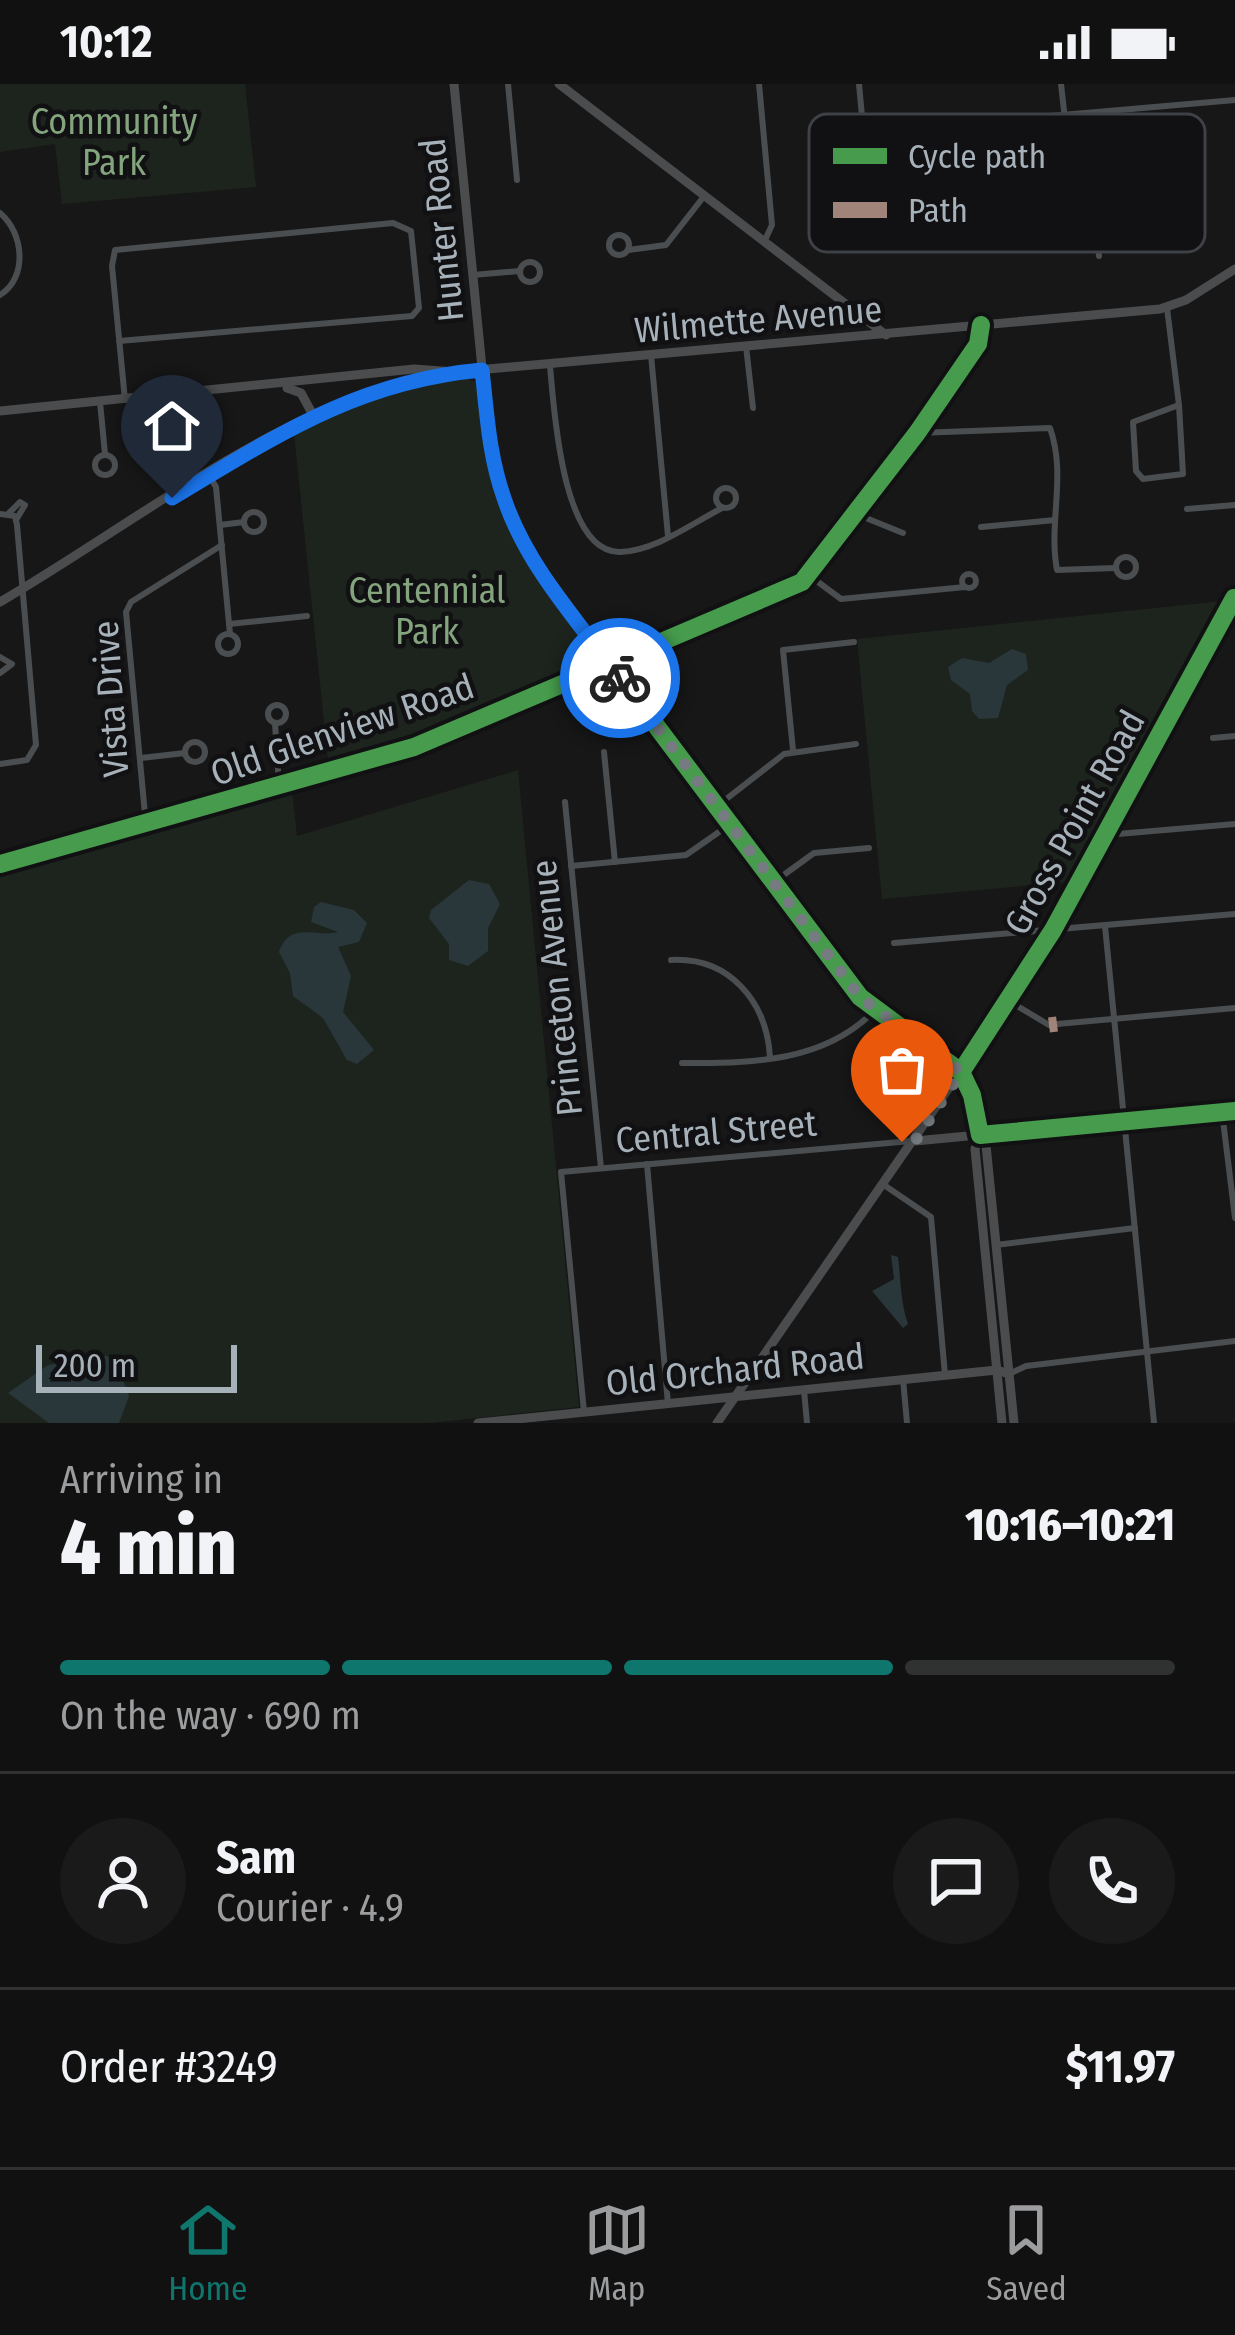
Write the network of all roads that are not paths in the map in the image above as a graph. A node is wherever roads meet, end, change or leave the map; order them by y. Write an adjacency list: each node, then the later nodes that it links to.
1 (454, 84): 20 (main road, Hunter Road)
2 (508, 84): 11 (street)
3 (559, 84): 12 (main road)
4 (759, 84): 14 (street)
5 (859, 84): 8 (street)
6 (1061, 84): 9 (street)
7 (1235, 100): 10 (street)
8 (862, 114)
9 (1064, 114)
10 (1075, 114)
11 (517, 180)
12 (705, 195): 14 (main road); 15 (street)
13 (0, 214): 21 (street)
14 (766, 240): 24 (main road)
15 (628, 250)
16 (1099, 252): 17 (street)
17 (1099, 256)
18 (1235, 269): 22 (main road, Wilmette Avenue)
19 (520, 271): 20 (street)
20 (473, 275): 29 (main road, Hunter Road)
21 (0, 295)
22 (1167, 307): 23 (main road, Wilmette Avenue); 34 (street)
23 (982, 326): 24 (main road, Wilmette Avenue); 38 (main road, Old Glenview Road)
24 (886, 335): 26 (main road, Wilmette Avenue)
25 (119, 341): 25 (street); 32 (street)
26 (746, 346): 27 (main road, Wilmette Avenue); 35 (street)
27 (651, 355): 28 (main road, Wilmette Avenue); 52 (street)
28 (549, 364): 29 (main road, Wilmette Avenue); 52 (street)
29 (482, 370): 30 (main road, Wilmette Avenue); 67 (main road, Hunter Road)
30 (455, 372): 31 (main road, Wilmette Avenue); 37 (main road)
31 (275, 386): 32 (main road, Wilmette Avenue); 37 (main road)
32 (125, 400): 33 (main road, Wilmette Avenue)
33 (100, 402): 36 (main road, Wilmette Avenue); 39 (street)
34 (1179, 405): 34 (street)
35 (753, 408)
36 (0, 410)
37 (313, 415): 40 (main road)
38 (917, 433): 45 (main road, Old Glenview Road); 47 (street)
39 (105, 454)
40 (209, 476): 49 (street); 57 (main road)
41 (1235, 505): 43 (street)
42 (722, 508): 52 (street)
43 (1187, 509)
44 (4, 514): 46 (street); 46 (street)
45 (856, 514): 51 (street); 55 (main road, Old Glenview Road)
46 (16, 520): 57 (street)
47 (1054, 520): 50 (street); 54 (street)
48 (244, 522): 49 (street)
49 (220, 525): 53 (street)
50 (981, 526)
51 (903, 532)
52 (668, 536)
53 (222, 545): 61 (street); 76 (street, Vista Drive)
54 (1116, 568)
55 (810, 576): 56 (street); 67 (main road, Old Glenview Road)
56 (965, 587)
57 (22, 589): 59 (main road); 65 (street)
58 (1234, 596): 84 (main road, Gross Point Road)
59 (0, 602)
60 (307, 616): 61 (street)
61 (230, 623): 62 (street)
62 (230, 634)
63 (854, 642): 73 (street)
64 (0, 657): 66 (street)
65 (28, 662): 66 (street); 77 (street)
66 (11, 664): 68 (street)
67 (610, 664): 78 (main road, Old Glenview Road); 80 (main road, Hunter Road)
68 (0, 673)
69 (274, 722): 78 (street)
70 (1235, 736): 71 (street)
71 (1213, 738)
72 (856, 744): 73 (street)
73 (794, 750): 80 (street)
74 (604, 752): 86 (street)
75 (185, 753): 76 (street)
76 (140, 758): 83 (street, Vista Drive)
77 (0, 764)
78 (279, 788): 83 (main road, Old Glenview Road)
79 (565, 802): 88 (street, Princeton Avenue)
80 (716, 807): 82 (main road, Hunter Road)
81 (1235, 824): 84 (street)
82 (729, 825): 86 (street); 89 (main road, Hunter Road)
83 (146, 827): 87 (main road, Old Glenview Road)
84 (1106, 835): 92 (main road, Gross Point Road)
85 (869, 848): 89 (street)
86 (615, 862): 88 (street)
87 (0, 864)
88 (571, 866): 108 (street, Princeton Avenue)
89 (773, 884): 97 (main road, Hunter Road)
90 (1235, 914): 91 (street)
91 (1105, 926): 92 (street); 98 (street)
92 (1053, 930): 93 (street); 95 (main road, Gross Point Road)
93 (894, 943)
94 (671, 960): 99 (street)
95 (1009, 1001): 98 (street); 101 (main road, Gross Point Road)
96 (1235, 1008): 98 (street)
97 (876, 1009): 99 (street); 101 (main road, Hunter Road)
98 (1114, 1019): 104 (street)
99 (770, 1058): 100 (street)
100 (682, 1064)
101 (961, 1072): 105 (main road); 106 (main road, Gross Point Road)
102 (1235, 1111): 103 (main road, Central Street)
103 (1222, 1112): 104 (main road, Central Street); 110 (street)
104 (1124, 1121): 105 (main road, Central Street); 111 (street)
105 (980, 1135): 106 (main road, Central Street); 112 (main road)
106 (915, 1141): 107 (street, Central Street); 109 (main road, Gross Point Road)
107 (646, 1165): 108 (street, Central Street); 121 (street)
108 (601, 1168): 122 (street, Central Street)
109 (884, 1185): 117 (street); 120 (main road, Gross Point Road)
110 (1235, 1218)
111 (1135, 1228): 112 (street); 114 (street)
112 (990, 1246): 115 (main road); 116 (main road)
113 (1235, 1341): 114 (street)
114 (1147, 1351): 115 (street); 129 (street)
115 (1008, 1368): 116 (main road, Old Orchard Road); 128 (main road)
116 (997, 1370): 117 (main road, Old Orchard Road); 127 (main road)
117 (945, 1375): 118 (main road, Old Orchard Road)
118 (903, 1379): 119 (main road, Old Orchard Road); 126 (street)
119 (804, 1390): 120 (main road, Old Orchard Road); 125 (street)
120 (735, 1397): 121 (main road, Old Orchard Road); 124 (main road, Gross Point Road)
121 (668, 1404): 122 (main road, Old Orchard Road)
122 (584, 1412): 123 (main road, Old Orchard Road)
123 (478, 1423)
124 (717, 1423)
125 (807, 1423)
126 (907, 1423)
127 (1002, 1423)
128 (1013, 1423)
129 (1154, 1423)

